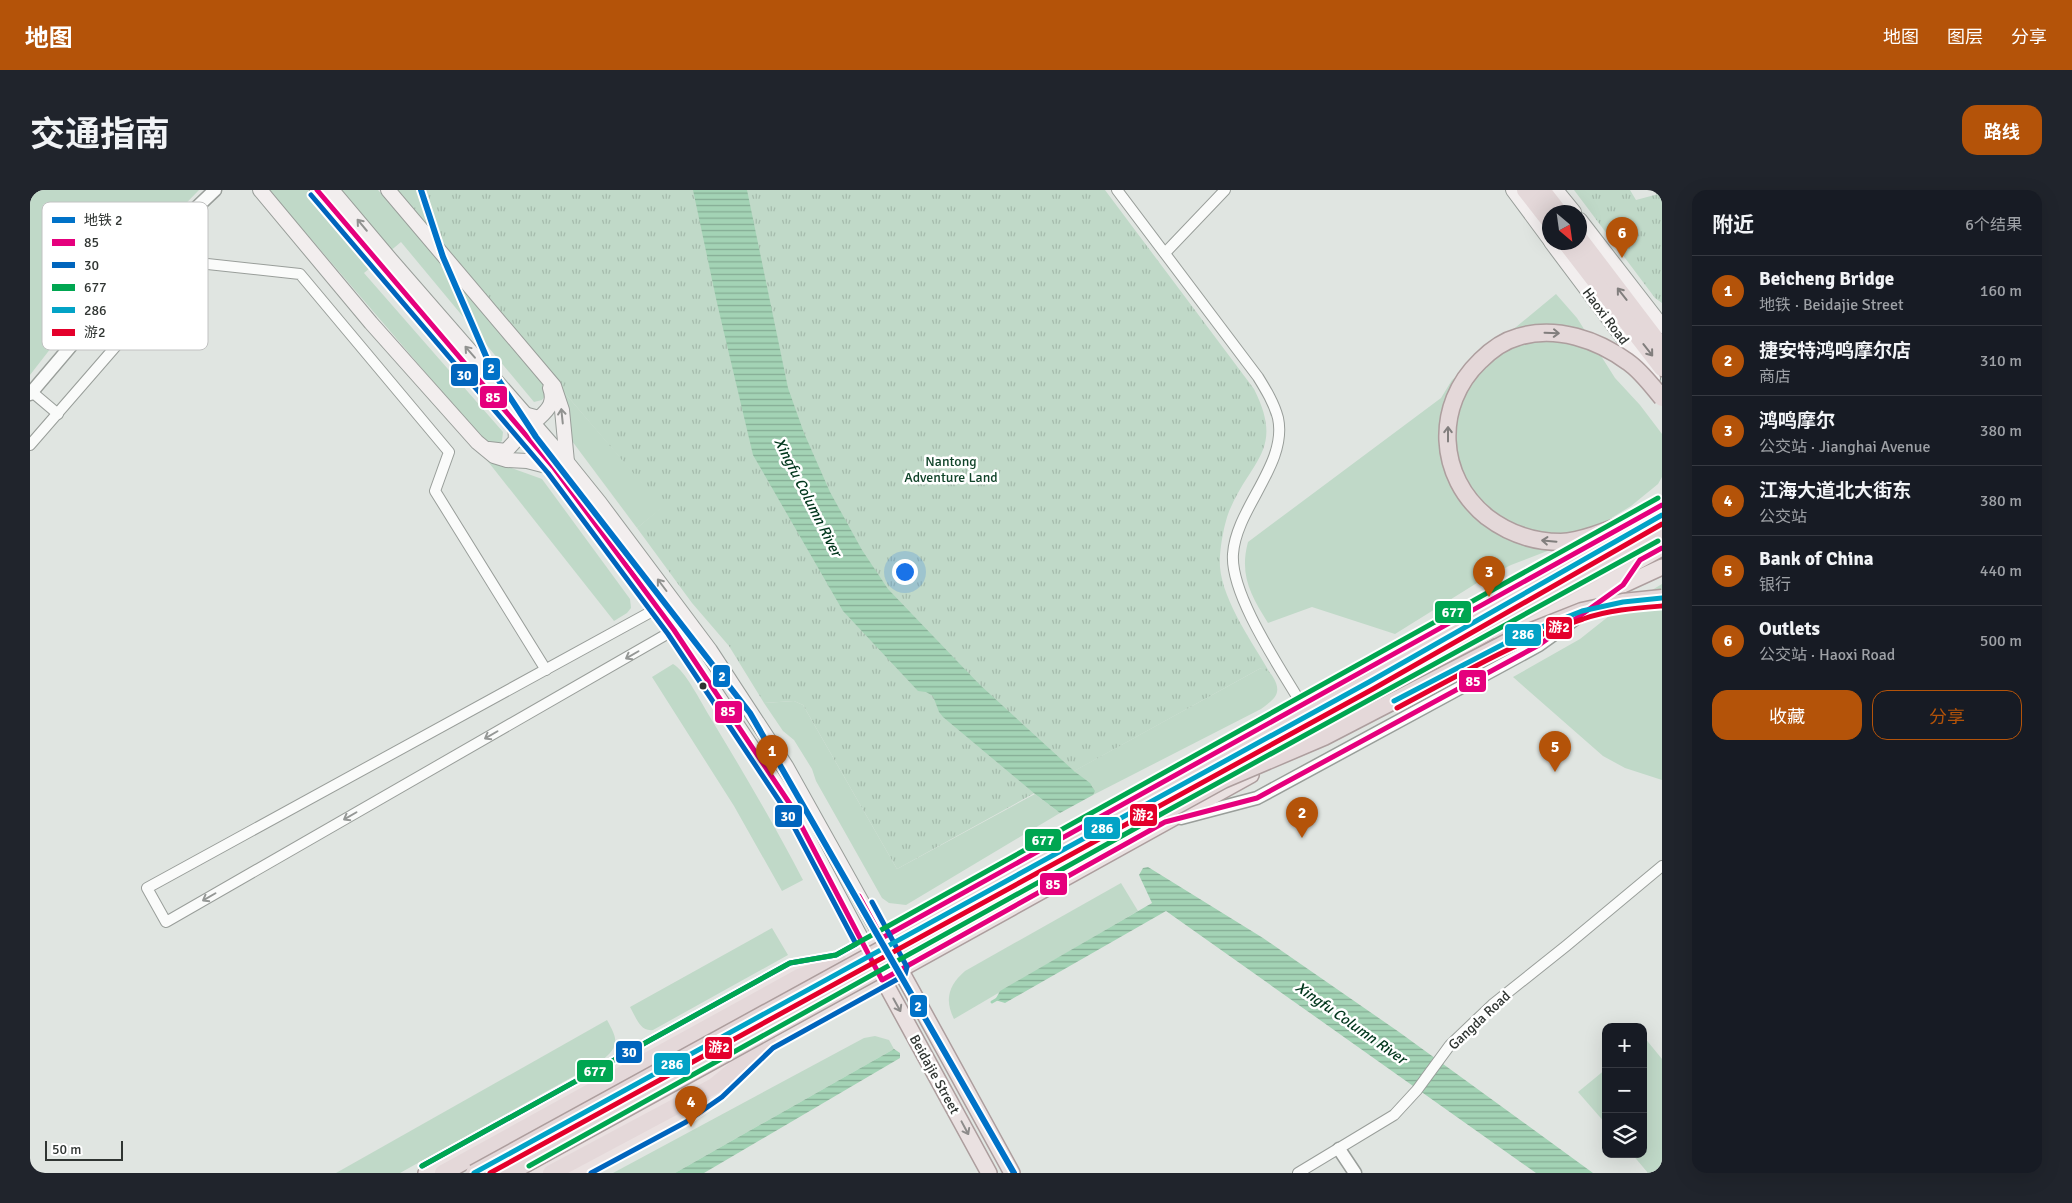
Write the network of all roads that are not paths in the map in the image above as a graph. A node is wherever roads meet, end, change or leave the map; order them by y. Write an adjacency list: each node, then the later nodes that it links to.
1 (215, 190): 12 (street)
2 (260, 190): 36 (main road)
3 (317, 190): 22 (main road)
4 (332, 190): 22 (main road, one-way to 4)
5 (388, 190): 29 (main road)
6 (1117, 190): 21 (street)
7 (1225, 190): 21 (street)
8 (1513, 190): 17 (main road, Haoxi Road)
9 (1525, 190): 15 (highway)
10 (1542, 190): 13 (highway)
11 (1556, 190): 14 (main road)
12 (203, 202)
13 (1554, 205)
14 (1568, 205)
15 (1542, 212)
16 (1587, 229): 24 (main road)
17 (1542, 230)
18 (1587, 249): 25 (highway, one-way to 18)
19 (1557, 250): 30 (main road, Haoxi Road)
20 (1571, 250): 28 (highway, one-way to 28)
21 (1164, 253): 51 (street)
22 (386, 263): 34 (main road, Beidajie Street)
23 (208, 264): 50 (street)
24 (1662, 326)
25 (1662, 347)
26 (68, 350): 31 (street)
27 (113, 350): 33 (street)
28 (1662, 368)
29 (545, 373): 34 (main road); 37 (main road, one-way to 29)
30 (1662, 388)
31 (31, 393): 33 (street)
32 (1662, 398): 39 (highway, one-way to 32, bridge)
33 (58, 414): 35 (street)
34 (519, 418): 36 (main road); 37 (main road, Beidajie Street); 38 (main road, Beidajie Street)
35 (30, 445)
36 (486, 449): 38 (main road)
37 (567, 462): 55 (main road, Beidajie Street, one-way to 37)
38 (554, 468): 47 (main road, Beidajie Street)
39 (1662, 507): 51 (main road)
40 (1662, 515): 66 (highway, bridge)
41 (1662, 535): 52 (highway, bridge)
42 (1662, 548): 43 (main road)
43 (1640, 560): 45 (street); 48 (main road)
44 (1662, 567): 45 (main road)
45 (1623, 586): 48 (main road); 53 (street)
46 (1662, 598): 52 (highway, bridge)
47 (658, 608): 49 (main road, Beidajie Street); 50 (street)
48 (1537, 617): 53 (main road)
49 (674, 630): 50 (street, one-way to 50); 56 (main road, Beidajie Street)
50 (546, 670)
51 (1302, 706): 55 (main road)
52 (1223, 780): 67 (highway, bridge)
53 (1165, 822): 58 (main road)
54 (1662, 866): 62 (street, Gangda Road)
55 (882, 938): 56 (main road); 58 (main road, Beidajie Street)
56 (866, 947): 57 (main road); 59 (main road, Beidajie Street)
57 (839, 962): 63 (main road); 64 (highway); 65 (main road)
58 (900, 970): 59 (main road); 72 (main road, Beidajie Street)
59 (882, 980): 60 (main road); 71 (main road, Beidajie Street, one-way to 71)
60 (768, 1042): 61 (highway); 68 (main road)
61 (716, 1089): 69 (highway); 70 (main road)
62 (1339, 1149): 73 (street, Gangda Road); 74 (street)
63 (426, 1173)
64 (443, 1173)
65 (456, 1173)
66 (474, 1173)
67 (509, 1173)
68 (533, 1173)
69 (551, 1173)
70 (574, 1173)
71 (989, 1173)
72 (1012, 1173)
73 (1298, 1173)
74 (1355, 1173)

